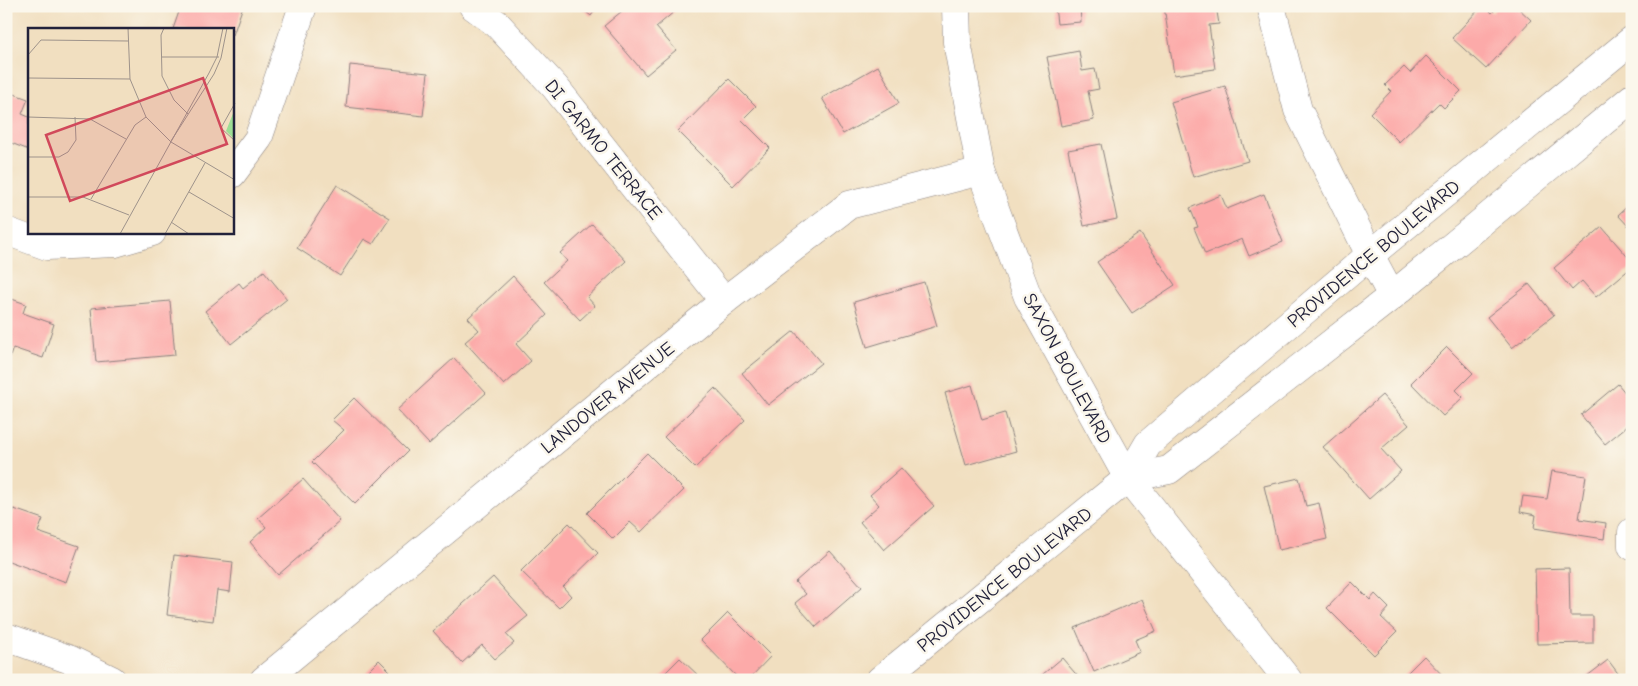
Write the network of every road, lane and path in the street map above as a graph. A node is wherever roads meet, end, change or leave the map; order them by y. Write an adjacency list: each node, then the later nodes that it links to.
1 (302, 6): 8 (main road)
2 (473, 6): 13 (main road, DI GARMO TERRACE)
3 (956, 6): 7 (main road, SAXON BOULEVARD)
4 (1271, 6): 11 (main road)
5 (1632, 40): 11 (main road, PROVIDENCE BOULEVARD)
6 (1632, 98): 12 (main road, PROVIDENCE BOULEVARD)
7 (981, 170): 13 (main road, LANDOVER AVENUE); 14 (main road, SAXON BOULEVARD)
8 (234, 171)
9 (6, 231): 10 (main road)
10 (145, 234)
11 (1370, 255): 12 (main road); 14 (main road, PROVIDENCE BOULEVARD)
12 (1392, 296): 14 (main road, PROVIDENCE BOULEVARD)
13 (724, 300): 19 (main road, LANDOVER AVENUE)
14 (1128, 478): 20 (main road, PROVIDENCE BOULEVARD); 21 (main road, SAXON BOULEVARD)
15 (1632, 532): 16 (main road)
16 (1632, 546)
17 (6, 637): 18 (main road)
18 (112, 680)
19 (264, 680)
20 (880, 680)
21 (1288, 680)

